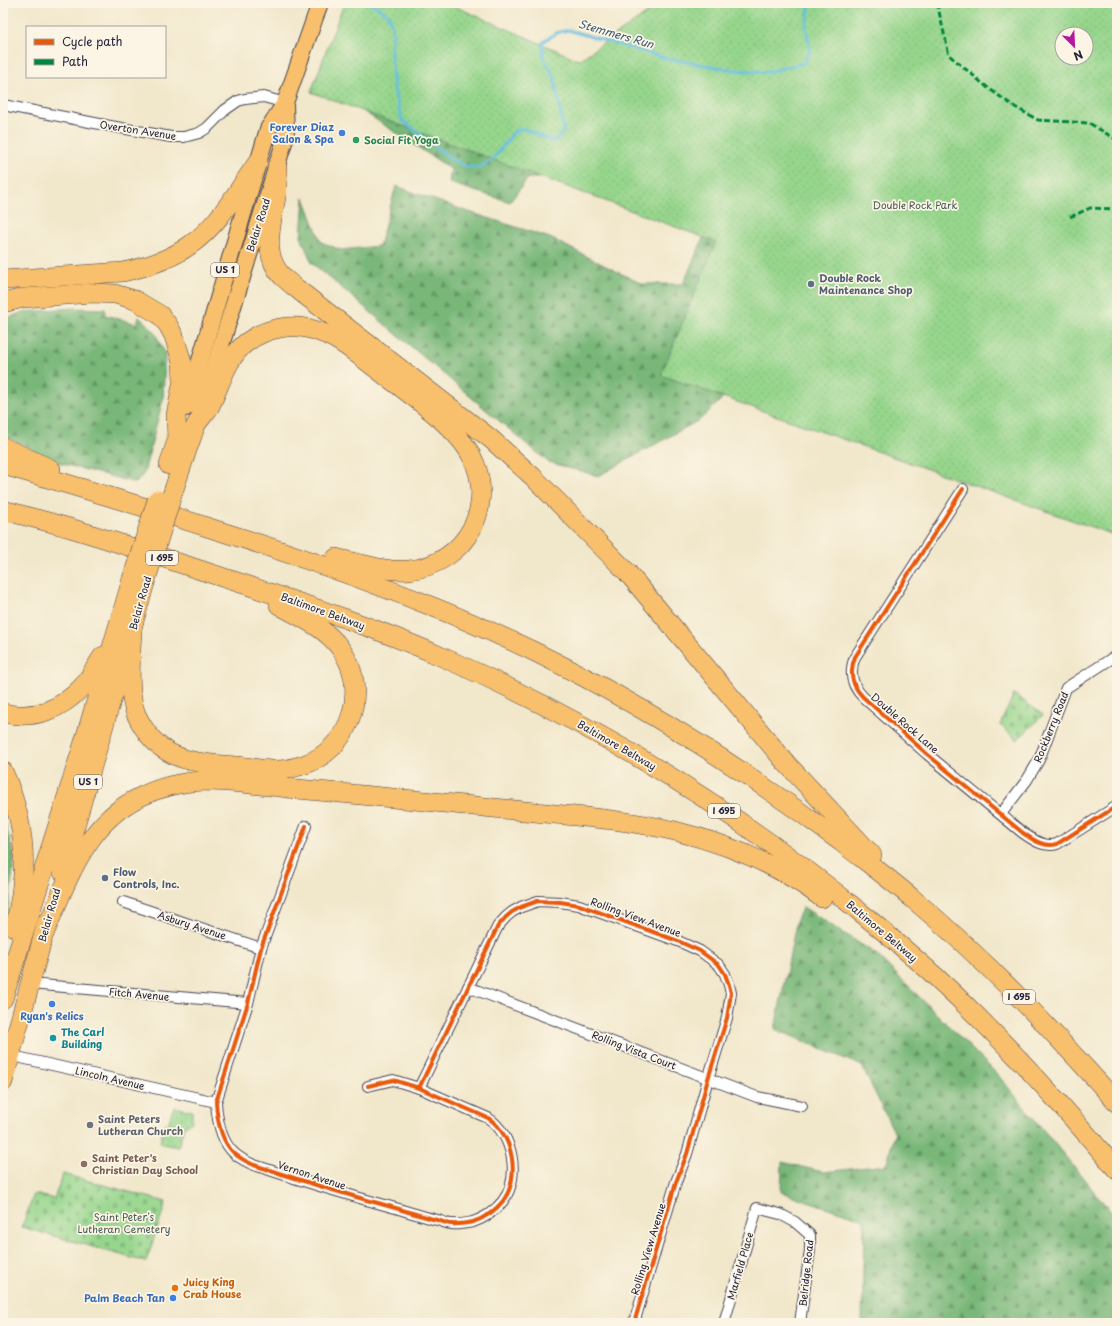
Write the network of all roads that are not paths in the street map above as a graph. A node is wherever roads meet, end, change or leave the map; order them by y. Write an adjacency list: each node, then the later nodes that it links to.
1 (320, 3): 2 (main road, Belair Road / US 1)
2 (285, 104): 3 (street, Overton Avenue); 4 (main road, Belair Road / US 1); 5 (main road, Belair Road / US 1)
3 (3, 105)
4 (258, 162): 6 (highway); 9 (main road, Belair Road / US 1)
5 (277, 166): 8 (main road, Belair Road / US 1); 27 (highway)
6 (3, 280)
7 (3, 303): 9 (highway)
8 (196, 426): 13 (highway, Belair Road / US 1); 18 (highway)
9 (177, 440): 13 (highway, Belair Road / US 1)
10 (3, 447): 14 (highway)
11 (3, 465): 14 (highway, I 695)
12 (962, 489): 25 (street, Double Rock Lane)
13 (167, 491): 20 (highway, Belair Road / US 1, bridge)
14 (110, 496): 18 (highway, I 695)
15 (3, 510): 17 (highway, Baltimore Beltway / I 695)
16 (3, 520): 17 (highway)
17 (82, 532): 19 (highway, Baltimore Beltway / I 695)
18 (252, 541): 27 (highway, I 695)
19 (243, 584): 20 (highway); 37 (highway, Baltimore Beltway / I 695)
20 (124, 633): 22 (highway); 29 (highway, Belair Road / US 1); 34 (highway, Belair Road / US 1)
21 (1117, 655): 25 (street, Rockberry Road)
22 (3, 713)
23 (3, 771): 33 (highway)
24 (1117, 806): 25 (street, Double Rock Lane)
25 (1001, 814)
26 (306, 826): 30 (street, Vernon Avenue)
27 (913, 899): 43 (highway, I 695)
28 (123, 902): 30 (street, Asbury Avenue)
29 (44, 934): 31 (highway, Belair Road / US 1); 37 (highway)
30 (261, 948): 35 (street, Vernon Avenue)
31 (30, 984): 35 (street, Fitch Avenue); 36 (highway, Belair Road / US 1)
32 (468, 987): 38 (street, Rolling Vista Court); 38 (street, Rolling View Avenue); 41 (street, Rolling View Avenue)
33 (3, 995)
34 (3, 999)
35 (248, 1003): 42 (street, Vernon Avenue)
36 (7, 1054): 39 (highway, Belair Road / US 1); 42 (street, Lincoln Avenue)
37 (1036, 1076): 45 (highway, Baltimore Beltway / I 695)
38 (708, 1078): 44 (street, Rolling Vista Court); 47 (street, Rolling View Avenue)
39 (3, 1082)
40 (368, 1086): 41 (street, Vernon Avenue)
41 (419, 1088): 42 (street, Vernon Avenue)
42 (216, 1102)
43 (1117, 1103)
44 (802, 1106)
45 (1117, 1170)
46 (757, 1208): 48 (street, Marfield Place); 49 (street, Belridge Road)
47 (634, 1323)
48 (724, 1323)
49 (800, 1323)

